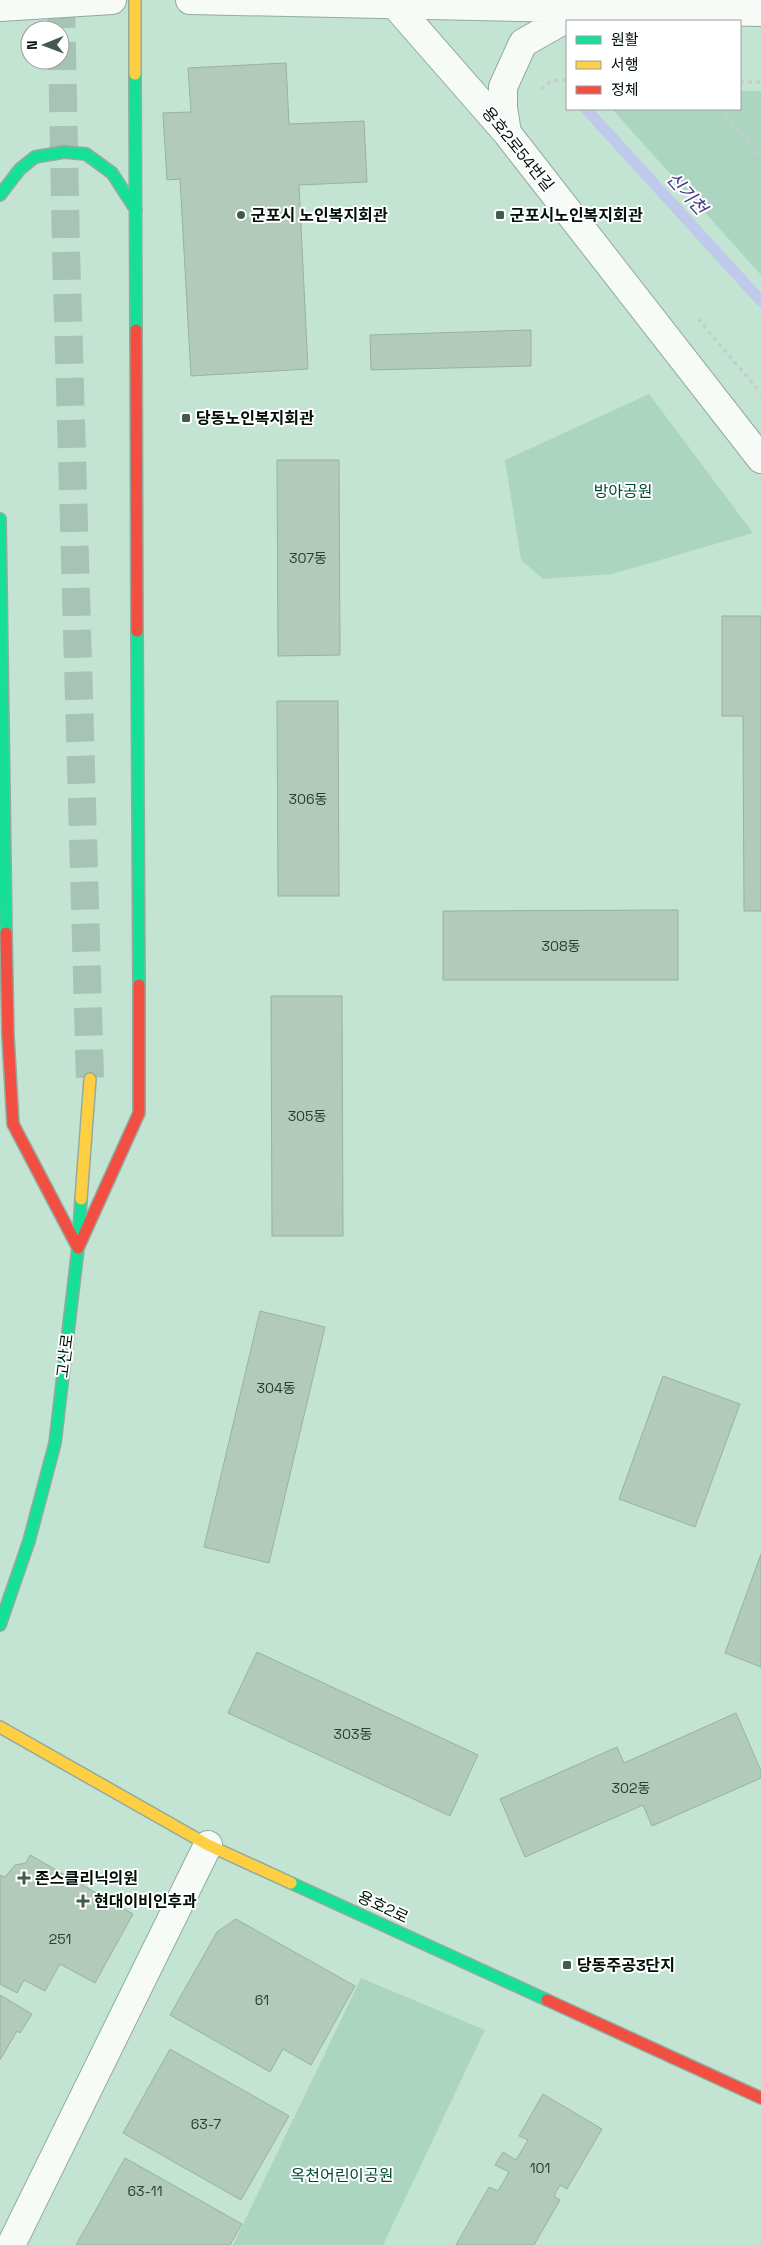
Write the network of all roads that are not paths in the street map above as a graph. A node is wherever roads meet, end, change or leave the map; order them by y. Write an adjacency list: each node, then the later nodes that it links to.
1 (112, 0): 5 (street)
2 (135, 0): 10 (street)
3 (190, 0): 4 (street)
4 (396, 6): 6 (street); 8 (street, 용호2로54번길)
5 (0, 7)
6 (587, 7): 7 (street); 8 (street)
7 (761, 12)
8 (507, 133): 11 (street, 용호2로54번길)
9 (0, 195): 10 (street)
10 (136, 210): 16 (street)
11 (761, 459)
12 (0, 519): 13 (street)
13 (3, 878): 14 (street)
14 (4, 1035): 16 (street)
15 (90, 1080): 16 (street, 고산로)
16 (78, 1248): 17 (street, 고산로)
17 (0, 1626)
18 (0, 1727): 19 (street, 용호2로)
19 (208, 1845): 20 (street, 용호2로); 21 (street)
20 (761, 2098)
21 (12, 2245)

